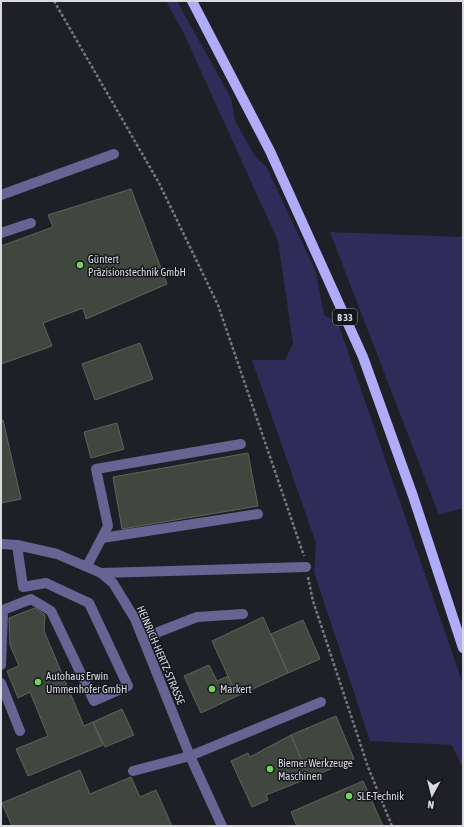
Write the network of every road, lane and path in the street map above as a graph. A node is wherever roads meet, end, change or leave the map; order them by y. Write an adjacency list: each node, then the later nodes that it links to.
1 (54, 1): 13 (path)
2 (192, 1): 19 (main road, B 33)
3 (114, 154): 4 (street)
4 (1, 196)
5 (31, 223): 6 (street)
6 (1, 233)
7 (241, 444): 9 (street)
8 (258, 514): 9 (street)
9 (102, 538): 12 (street)
10 (1, 544): 11 (street, HEINRICH-HERTZ-STRASSE)
11 (17, 545): 12 (street, HEINRICH-HERTZ-STRASSE); 15 (street)
12 (87, 566): 14 (street, HEINRICH-HERTZ-STRASSE)
13 (306, 567): 14 (street); 27 (path)
14 (101, 573): 18 (street, HEINRICH-HERTZ-STRASSE)
15 (23, 587): 16 (street); 16 (street)
16 (24, 602): 20 (street)
17 (243, 614): 18 (street)
18 (143, 638): 24 (street, HEINRICH-HERTZ-STRASSE)
19 (463, 648)
20 (1, 665)
21 (1, 684): 23 (street)
22 (321, 702): 24 (street)
23 (20, 731)
24 (190, 756): 25 (street); 26 (street, HEINRICH-HERTZ-STRASSE)
25 (133, 771)
26 (222, 826)
27 (392, 826)

